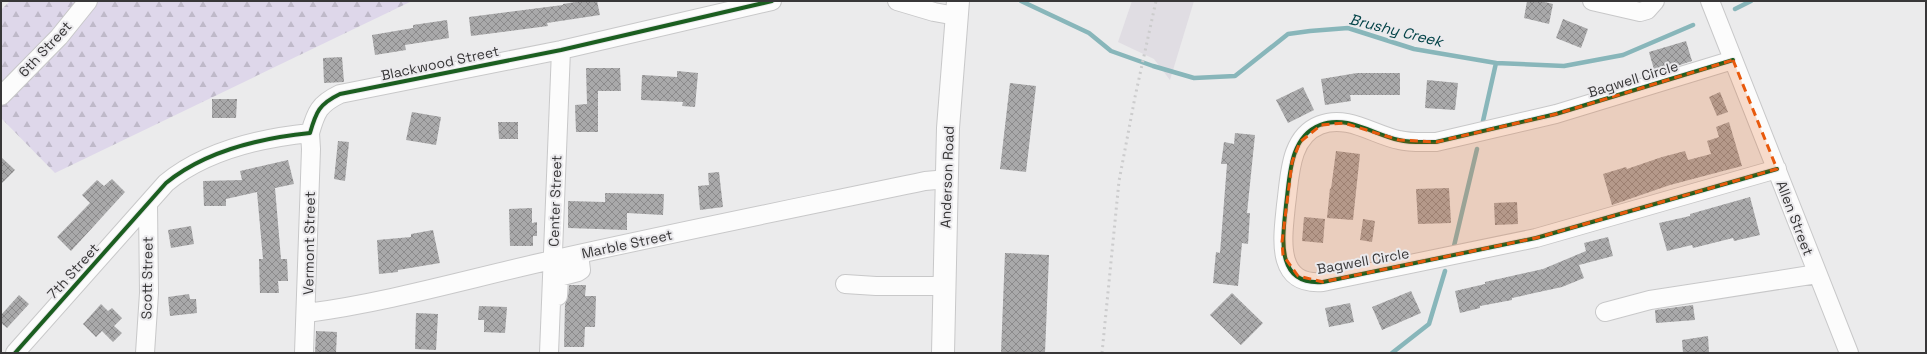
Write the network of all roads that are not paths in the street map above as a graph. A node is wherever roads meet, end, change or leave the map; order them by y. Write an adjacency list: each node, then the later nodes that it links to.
1 (88, 1): 10 (street, 6th Street)
2 (772, 1): 8 (street, Blackwood Street)
3 (897, 1): 7 (street)
4 (1592, 1): 5 (street)
5 (1655, 1)
6 (1710, 1): 9 (street, Allen Street)
7 (957, 9): 13 (main road, Anderson Road)
8 (561, 50): 11 (street, Blackwood Street); 16 (street, Center Street)
9 (1733, 60): 12 (street, Allen Street); 12 (street, Bagwell Circle)
10 (1, 96)
11 (310, 133): 14 (street); 22 (street, Vermont Street)
12 (1777, 169): 17 (street, Allen Street)
13 (948, 179): 15 (street, Marble Street); 20 (main road, Anderson Road)
14 (148, 204): 23 (street, 7th Street); 24 (street, Scott Street)
15 (579, 254): 16 (street, Marble Street); 18 (street)
16 (552, 260): 18 (street, Center Street); 22 (street, Marble Street)
17 (1817, 274): 21 (street); 29 (street, Allen Street)
18 (555, 277): 26 (street, Center Street); 27 (street)
19 (845, 284): 20 (street)
20 (945, 286): 28 (main road, Anderson Road)
21 (1605, 312)
22 (307, 313): 25 (street, Vermont Street)
23 (14, 353)
24 (145, 353)
25 (304, 353)
26 (549, 353)
27 (556, 353)
28 (943, 353)
29 (1848, 353)

